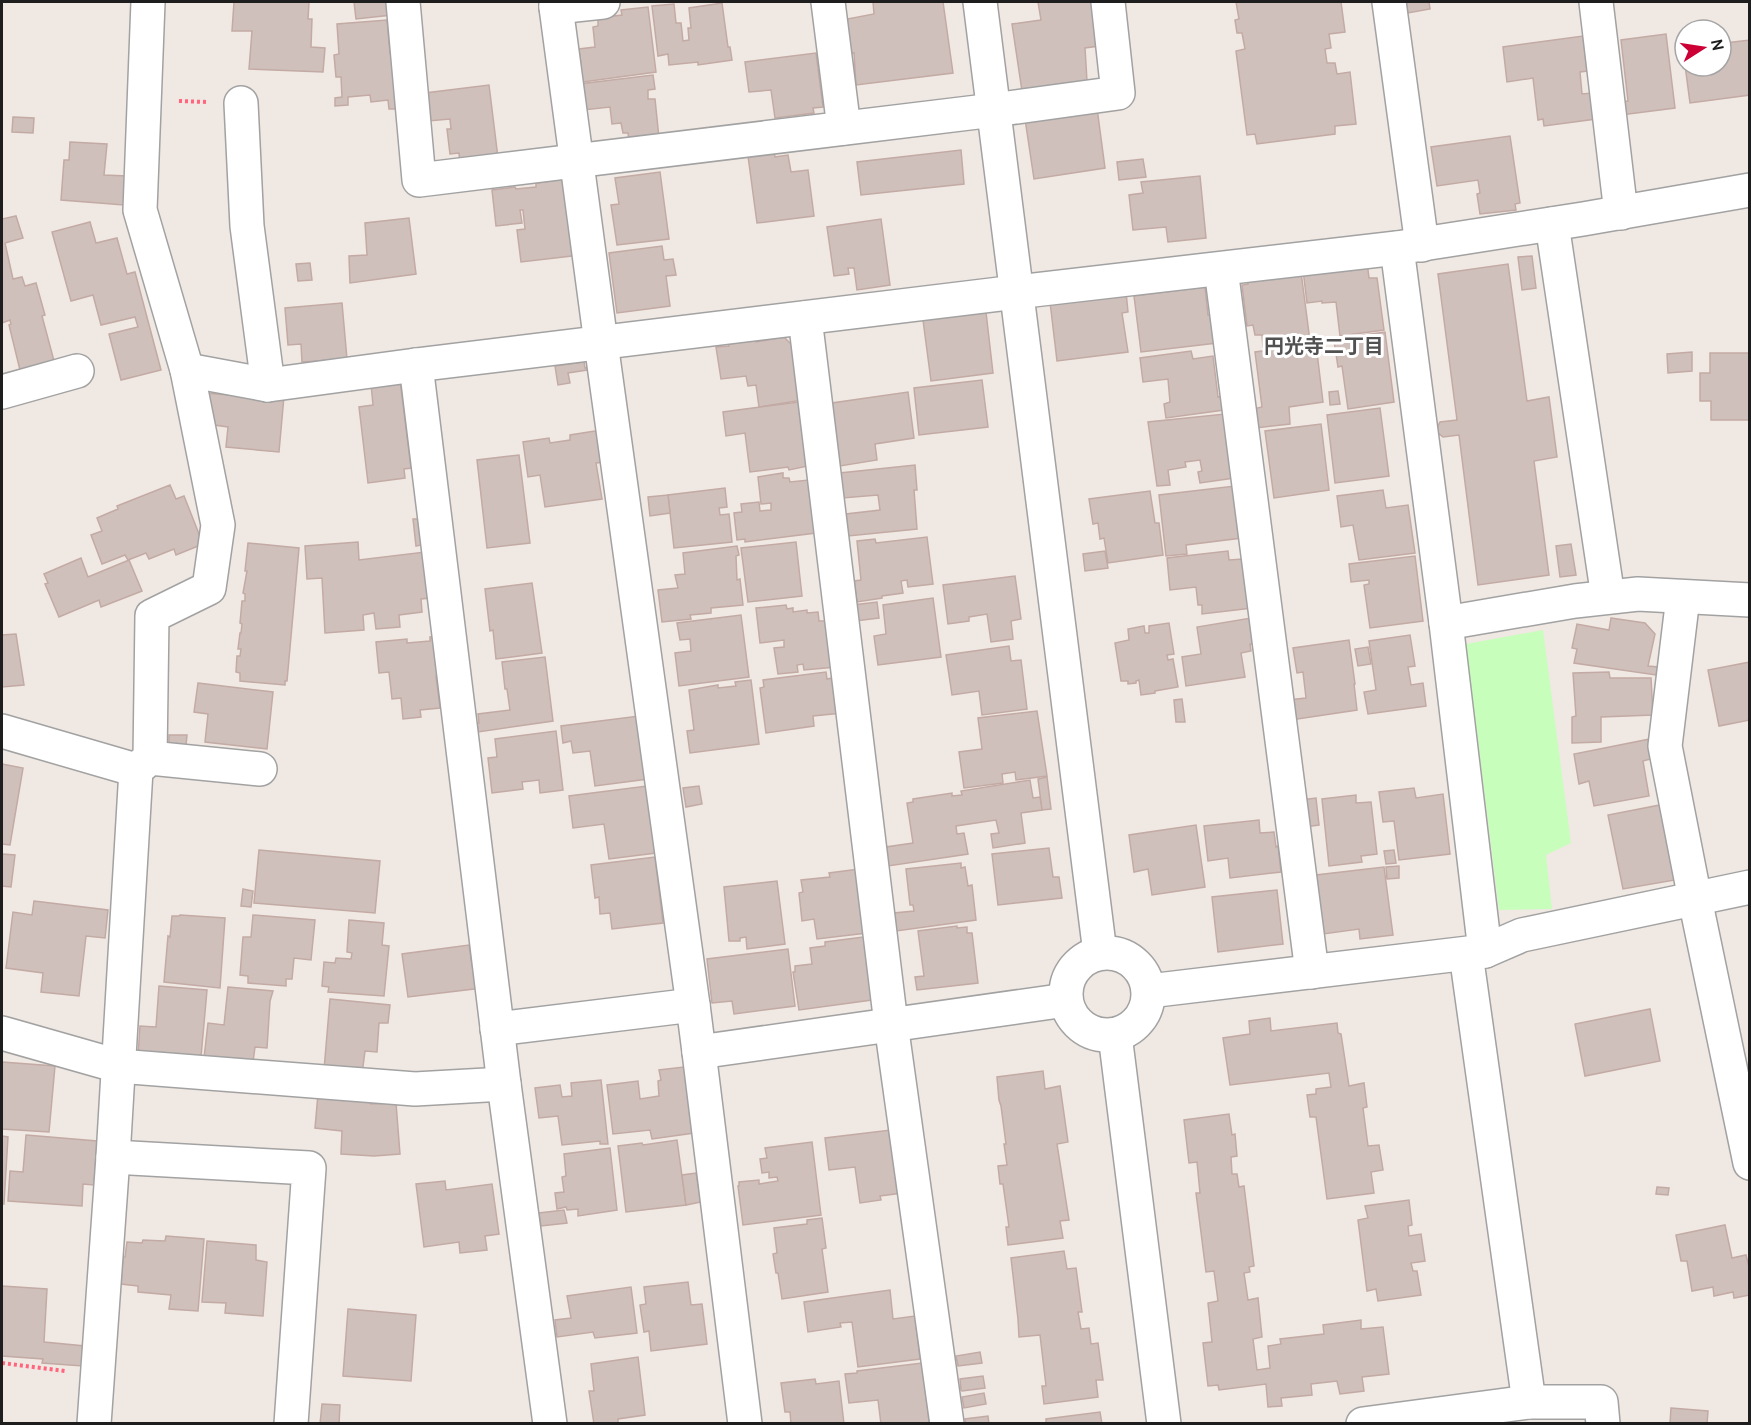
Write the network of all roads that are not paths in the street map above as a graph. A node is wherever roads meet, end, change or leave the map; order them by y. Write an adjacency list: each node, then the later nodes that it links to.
1 (148, 2): 23 (street)
2 (403, 2): 13 (street)
3 (603, 2): 9 (street)
4 (828, 2): 12 (street)
5 (980, 2): 11 (street)
6 (1108, 2): 11 (street)
7 (1389, 2): 17 (street)
8 (1596, 2): 15 (street)
9 (556, 4): 13 (street)
10 (241, 103): 25 (street)
11 (994, 110): 12 (street); 19 (street)
12 (844, 128): 13 (street)
13 (577, 160): 21 (street)
14 (1749, 190): 15 (street)
15 (1621, 213): 16 (street)
16 (1552, 224): 17 (street); 27 (street)
17 (1410, 246): 18 (street); 30 (street)
18 (1221, 269): 19 (street); 38 (street)
19 (1017, 292): 20 (street); 36 (street)
20 (805, 318): 21 (street); 42 (street)
21 (601, 343): 22 (street); 41 (street)
22 (416, 365): 25 (street); 43 (street)
23 (187, 370): 25 (street); 32 (street)
24 (77, 371): 26 (street)
25 (268, 385)
26 (2, 392)
27 (1608, 597): 28 (street); 30 (street)
28 (1683, 597): 29 (street); 35 (street)
29 (1749, 600)
30 (1446, 624): 37 (street)
31 (2, 731): 32 (street)
32 (143, 764): 33 (street); 47 (street)
33 (260, 769)
34 (1749, 887): 35 (street)
35 (1695, 899): 37 (street); 50 (street)
36 (1100, 953): 39 (street); 40 (street)
37 (1476, 953): 38 (street); 51 (street)
38 (1311, 972): 39 (street)
39 (1149, 991): 45 (street)
40 (1066, 1000): 42 (street); 45 (street)
41 (693, 1005): 43 (street); 46 (street)
42 (891, 1024): 46 (street); 56 (street)
43 (497, 1029): 48 (street)
44 (2, 1033): 47 (street)
45 (1114, 1035): 57 (street)
46 (699, 1052): 55 (street)
47 (118, 1066): 48 (street); 49 (street)
48 (504, 1084): 54 (street)
49 (113, 1157): 52 (street); 53 (street)
50 (1749, 1163)
51 (1529, 1402): 58 (street); 59 (street)
52 (94, 1424)
53 (291, 1424)
54 (550, 1424)
55 (745, 1424)
56 (947, 1424)
57 (1164, 1424)
58 (1363, 1424)
59 (1604, 1424)

